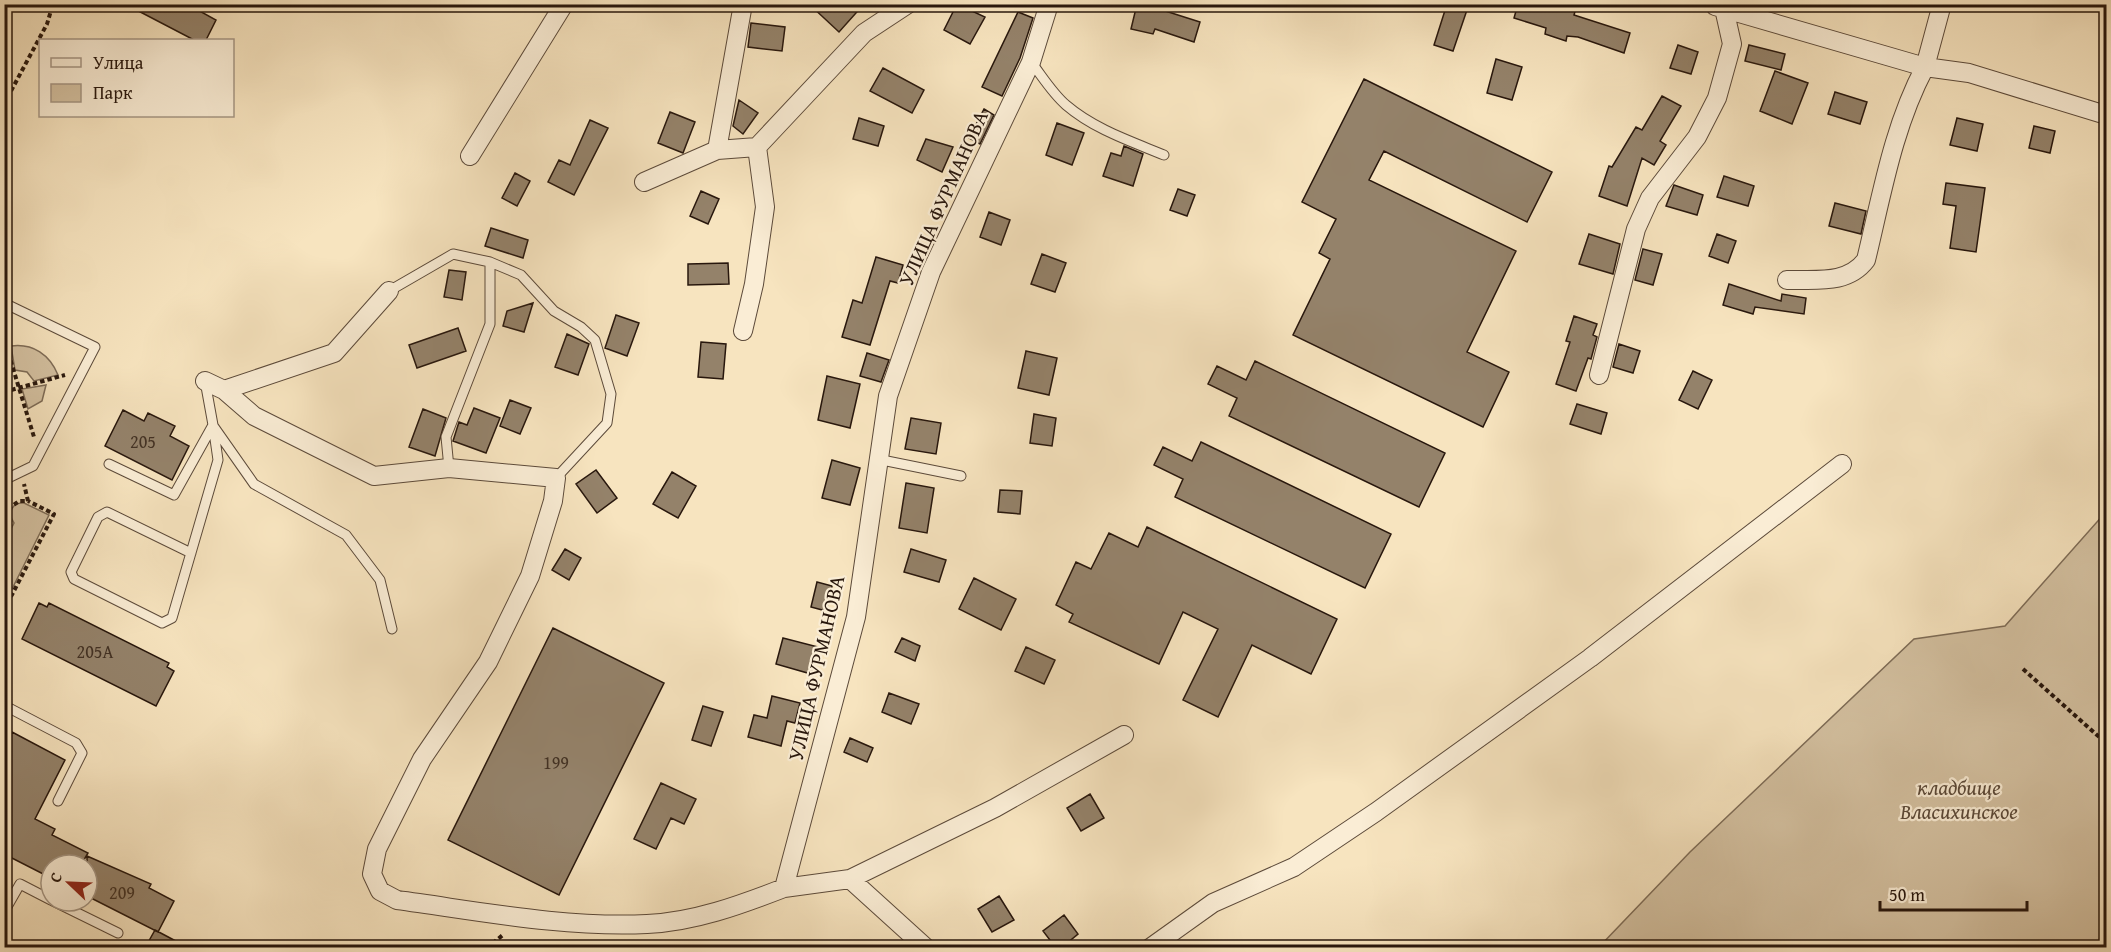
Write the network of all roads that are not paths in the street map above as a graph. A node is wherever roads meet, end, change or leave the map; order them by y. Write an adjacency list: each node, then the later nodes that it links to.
1 (564, 4): 13 (street)
2 (743, 4): 11 (street)
3 (908, 4): 10 (street)
4 (1049, 4): 7 (street, УЛИЦА ФУРМАНОВА)
5 (1942, 4): 8 (street)
6 (1719, 6): 8 (street); 20 (street)
7 (1031, 62): 12 (lane); 24 (street, УЛИЦА ФУРМАНОВА)
8 (1925, 67): 9 (street); 16 (street)
9 (2106, 115)
10 (757, 147): 11 (street); 19 (street)
11 (717, 150): 14 (street)
12 (1164, 155)
13 (470, 156)
14 (644, 182)
15 (490, 262): 17 (lane); 27 (lane); 29 (lane)
16 (1787, 280)
17 (389, 291): 22 (street)
18 (4, 303): 30 (lane)
19 (743, 331)
20 (1599, 375)
21 (205, 381): 22 (street); 23 (lane)
22 (224, 390): 27 (street)
23 (213, 425): 25 (lane); 31 (lane); 32 (lane)
24 (877, 459): 28 (lane); 37 (street, УЛИЦА ФУРМАНОВА)
25 (110, 464)
26 (1842, 464): 43 (street)
27 (449, 468): 29 (street)
28 (961, 476)
29 (556, 478): 37 (street)
30 (4, 480)
31 (190, 553): 31 (lane)
32 (392, 629)
33 (4, 708): 35 (lane)
34 (1124, 735): 36 (street)
35 (58, 801)
36 (850, 879): 37 (street); 42 (street)
37 (784, 888)
38 (39, 894): 39 (lane)
39 (4, 912)
40 (78, 913): 41 (lane)
41 (118, 933)
42 (926, 948)
43 (1150, 948)

